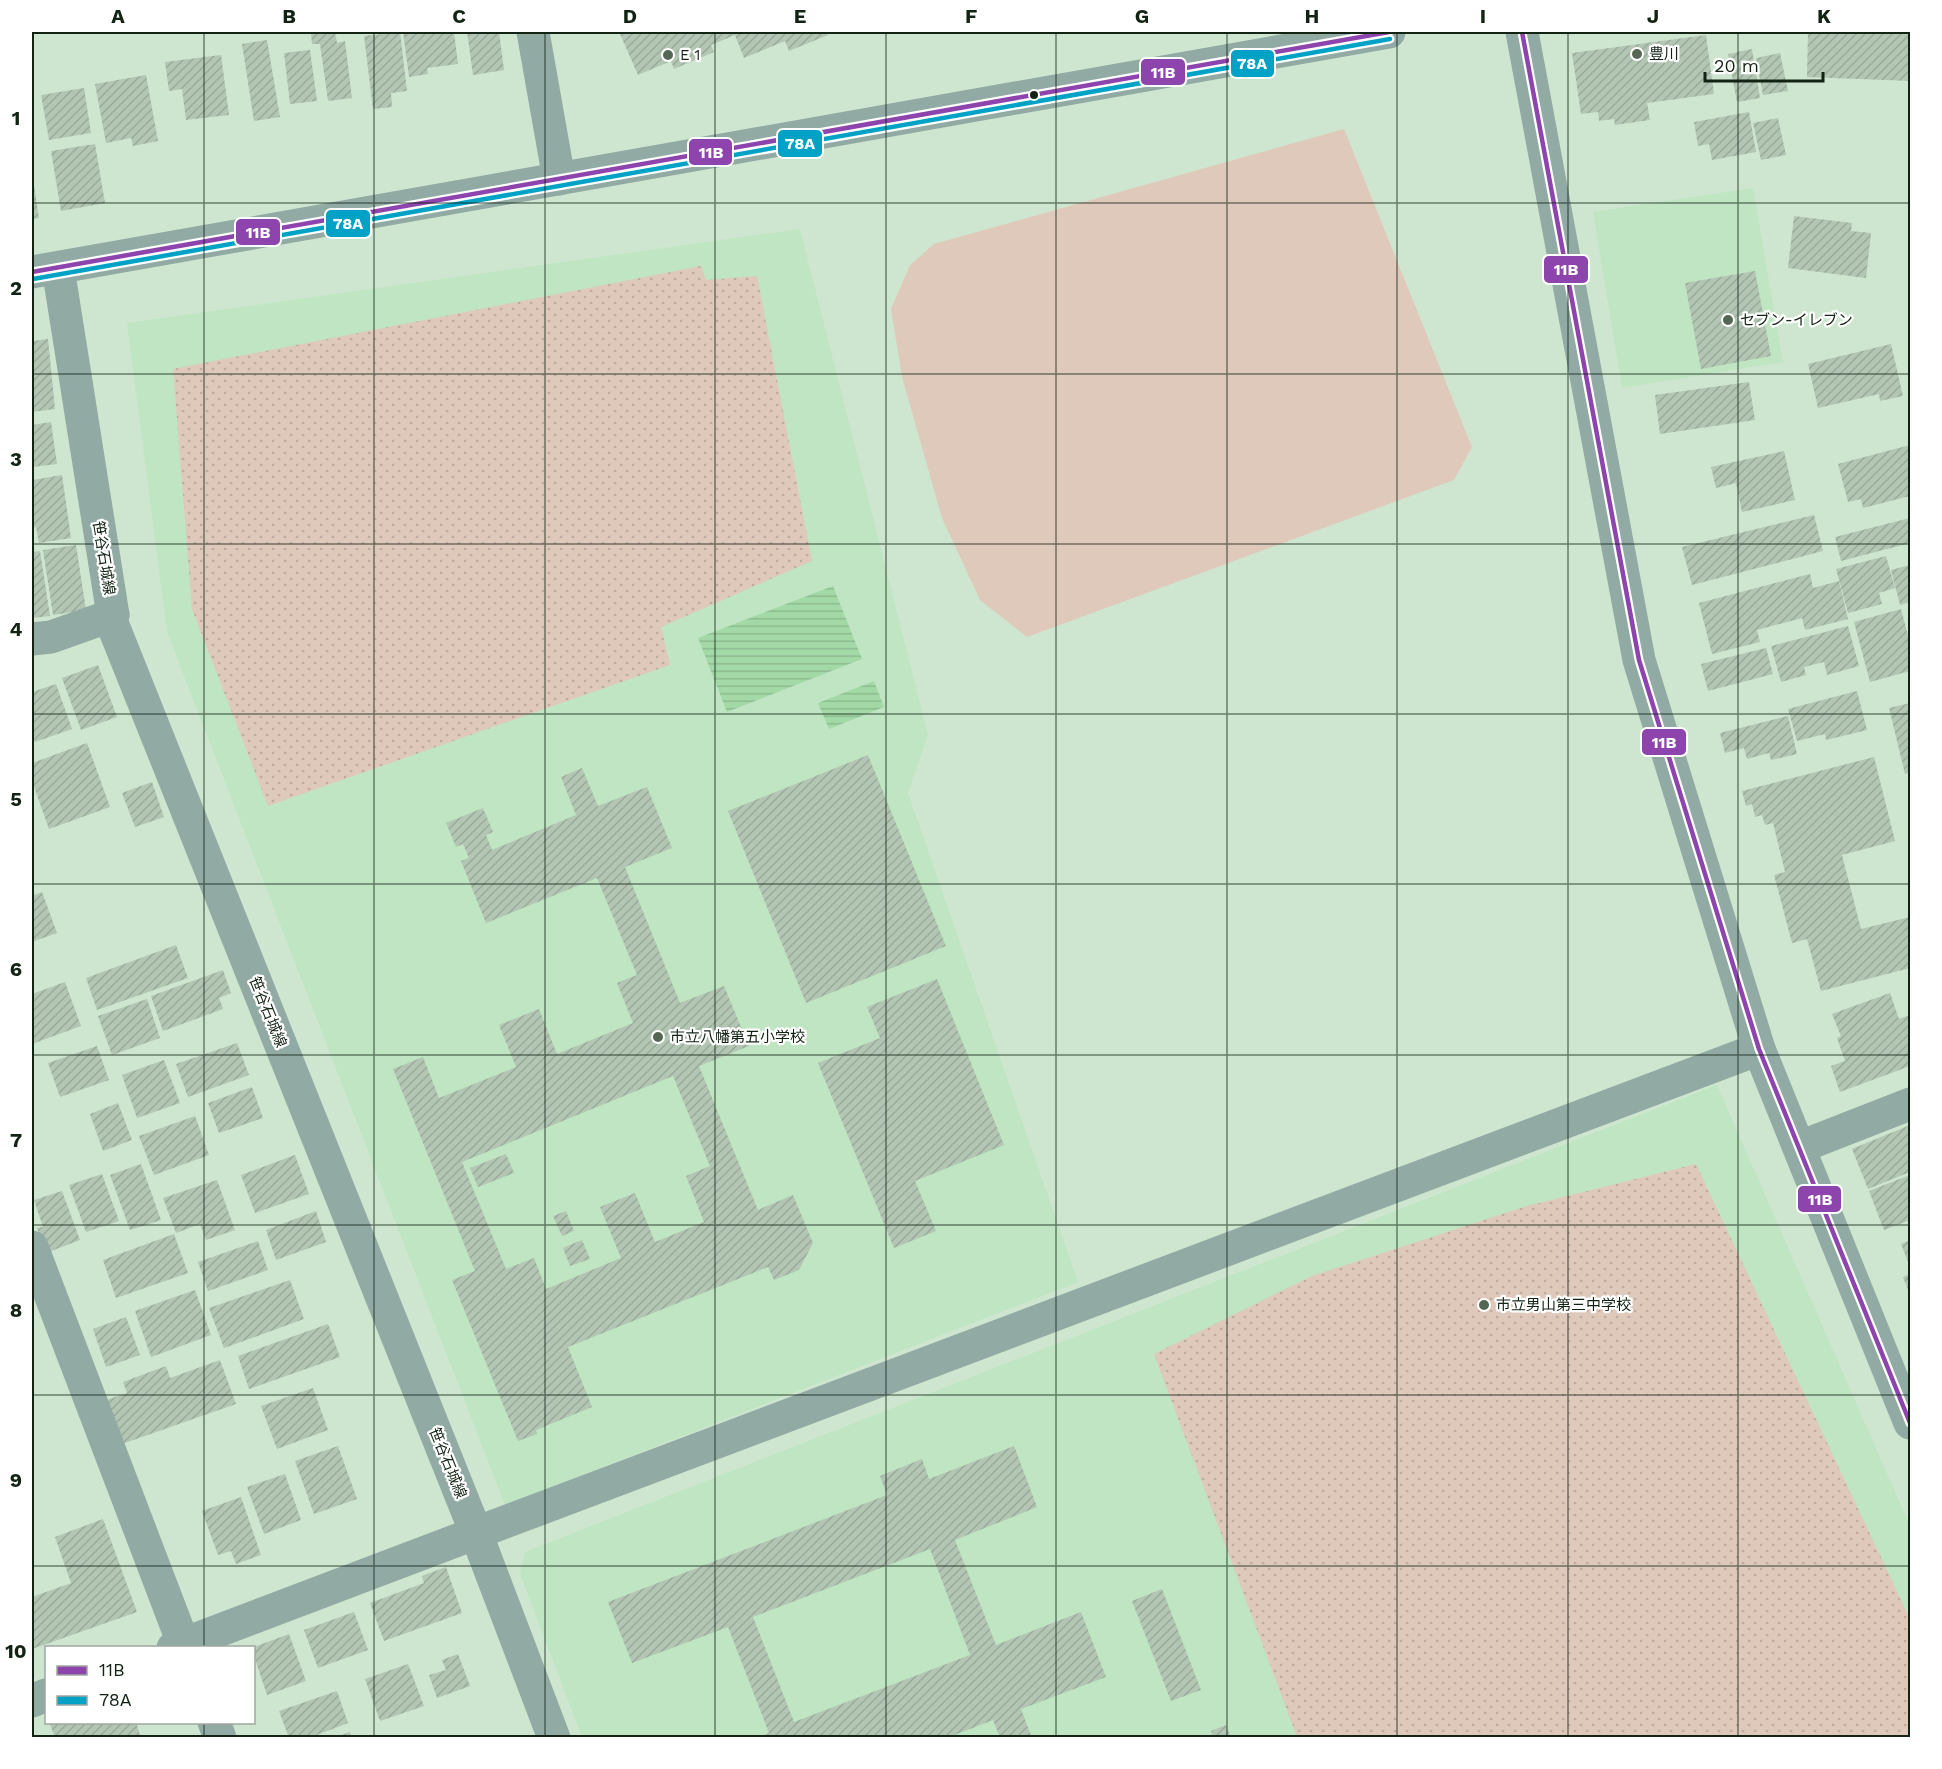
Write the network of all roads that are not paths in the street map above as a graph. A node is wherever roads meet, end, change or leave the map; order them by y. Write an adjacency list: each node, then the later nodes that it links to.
1 (533, 32): 4 (street)
2 (1389, 32): 4 (street)
3 (1522, 32): 8 (street)
4 (559, 179): 5 (street)
5 (45, 270): 6 (street, 笹谷石城線)
6 (113, 615): 7 (street); 13 (street, 笹谷石城線)
7 (32, 639)
8 (1759, 1049): 10 (street); 13 (street)
9 (1911, 1104): 10 (street)
10 (1800, 1147): 12 (street)
11 (32, 1247): 14 (street)
12 (1911, 1423)
13 (476, 1533): 14 (street); 15 (street, 笹谷石城線)
14 (181, 1646)
15 (554, 1737)

